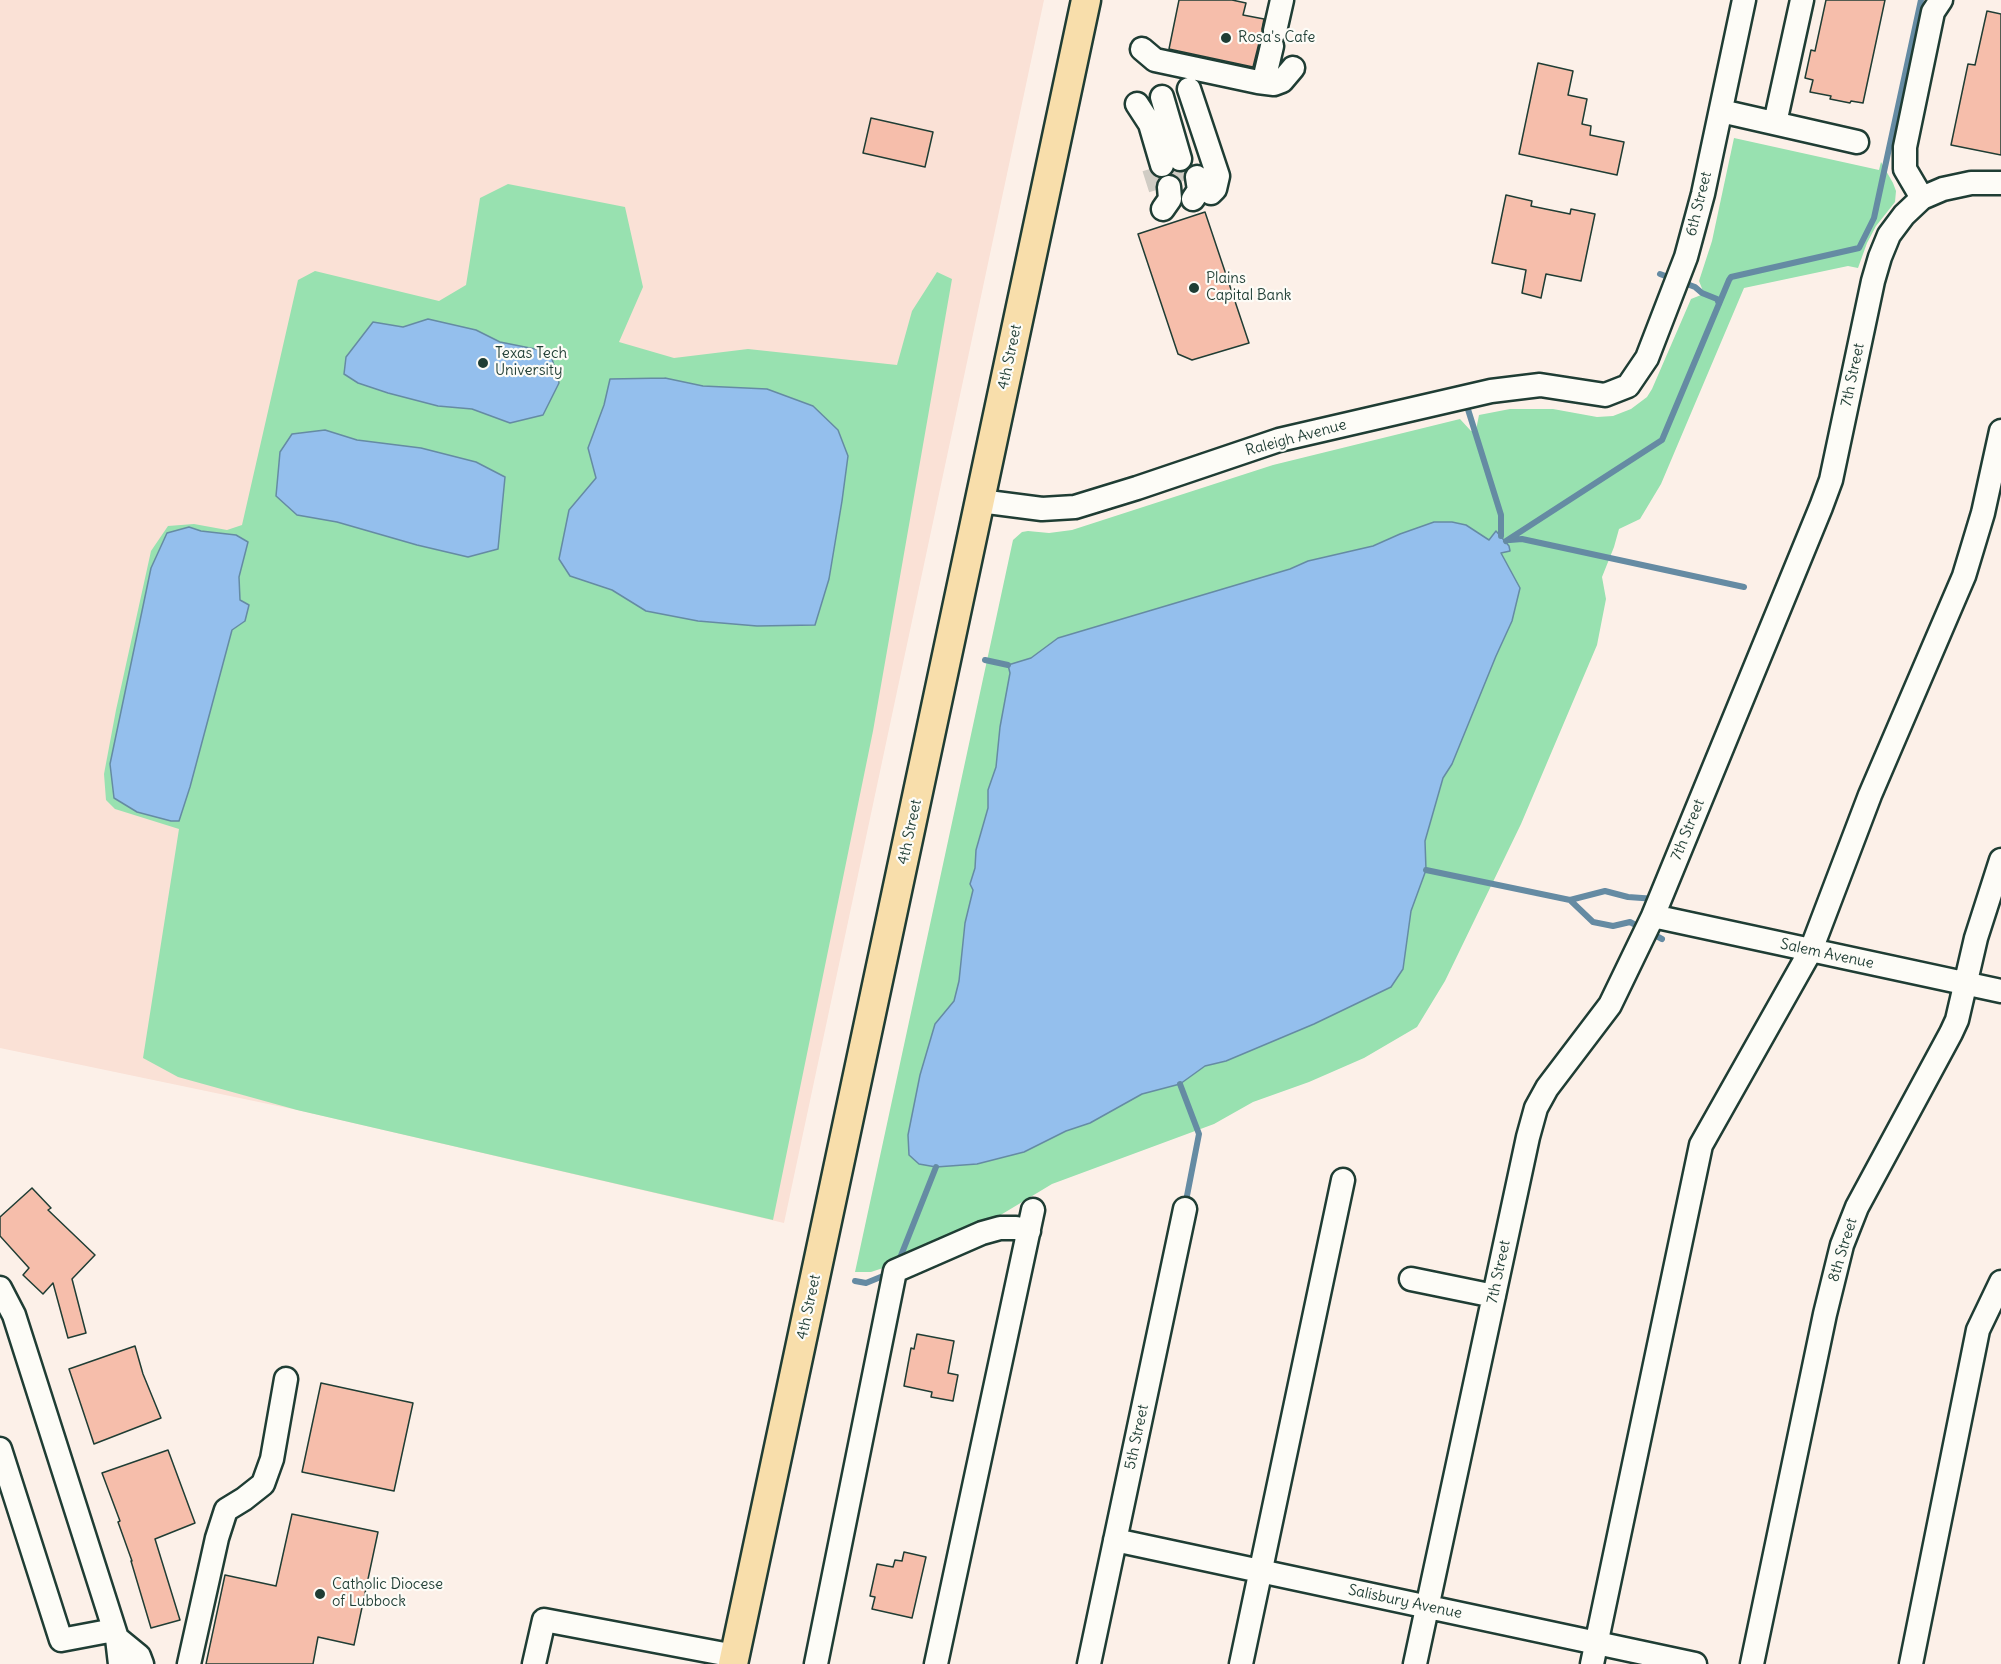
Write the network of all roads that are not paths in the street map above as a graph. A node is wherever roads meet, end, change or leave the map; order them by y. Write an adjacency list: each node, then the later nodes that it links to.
1 (1086, 0): 18 (main road, 4th Street)
2 (1282, 0): 8 (street)
3 (1744, 0): 10 (street, 6th Street)
4 (1802, 0): 11 (street)
5 (1941, 0): 15 (street)
6 (1142, 49): 8 (street)
7 (1293, 68): 8 (street)
8 (1258, 82)
9 (1166, 96): 9 (street); 14 (street)
10 (1721, 111): 11 (street); 16 (street, 6th Street)
11 (1776, 123): 12 (street)
12 (1857, 141)
13 (2001, 183): 15 (street)
14 (1183, 193)
15 (1922, 198): 20 (street, 7th Street)
16 (1617, 390): 18 (street, Raleigh Avenue)
17 (2001, 431): 21 (street)
18 (980, 501): 38 (main road, 4th Street)
19 (2001, 860): 22 (street, 8th Street)
20 (1653, 916): 21 (street, Salem Avenue); 29 (street, 7th Street)
21 (1811, 950): 22 (street, Salem Avenue); 37 (street)
22 (1965, 984): 23 (street, Salem Avenue); 49 (street, 8th Street)
23 (2001, 991)
24 (1343, 1180): 34 (street)
25 (1185, 1209): 33 (street, 5th Street)
26 (1411, 1279): 29 (street)
27 (2001, 1282): 50 (street)
28 (0, 1288): 30 (street)
29 (1494, 1296): 35 (street, 7th Street)
30 (7, 1317): 36 (street)
31 (286, 1379): 41 (street)
32 (0, 1449): 36 (street)
33 (1115, 1540): 34 (street, Salisbury Avenue); 45 (street, 5th Street)
34 (1260, 1571): 35 (street, Salisbury Avenue); 46 (street)
35 (1427, 1606): 37 (street, Salisbury Avenue); 47 (street, 7th Street)
36 (116, 1634): 39 (street); 40 (street)
37 (1594, 1653): 48 (street, Salisbury Avenue)
38 (734, 1660): 42 (street)
39 (120, 1664)
40 (142, 1664)
41 (189, 1664)
42 (534, 1664)
43 (816, 1664): 44 (street)
44 (936, 1664)
45 (1089, 1664)
46 (1241, 1664)
47 (1415, 1664)
48 (1695, 1664)
49 (1752, 1664)
50 (1911, 1664)

